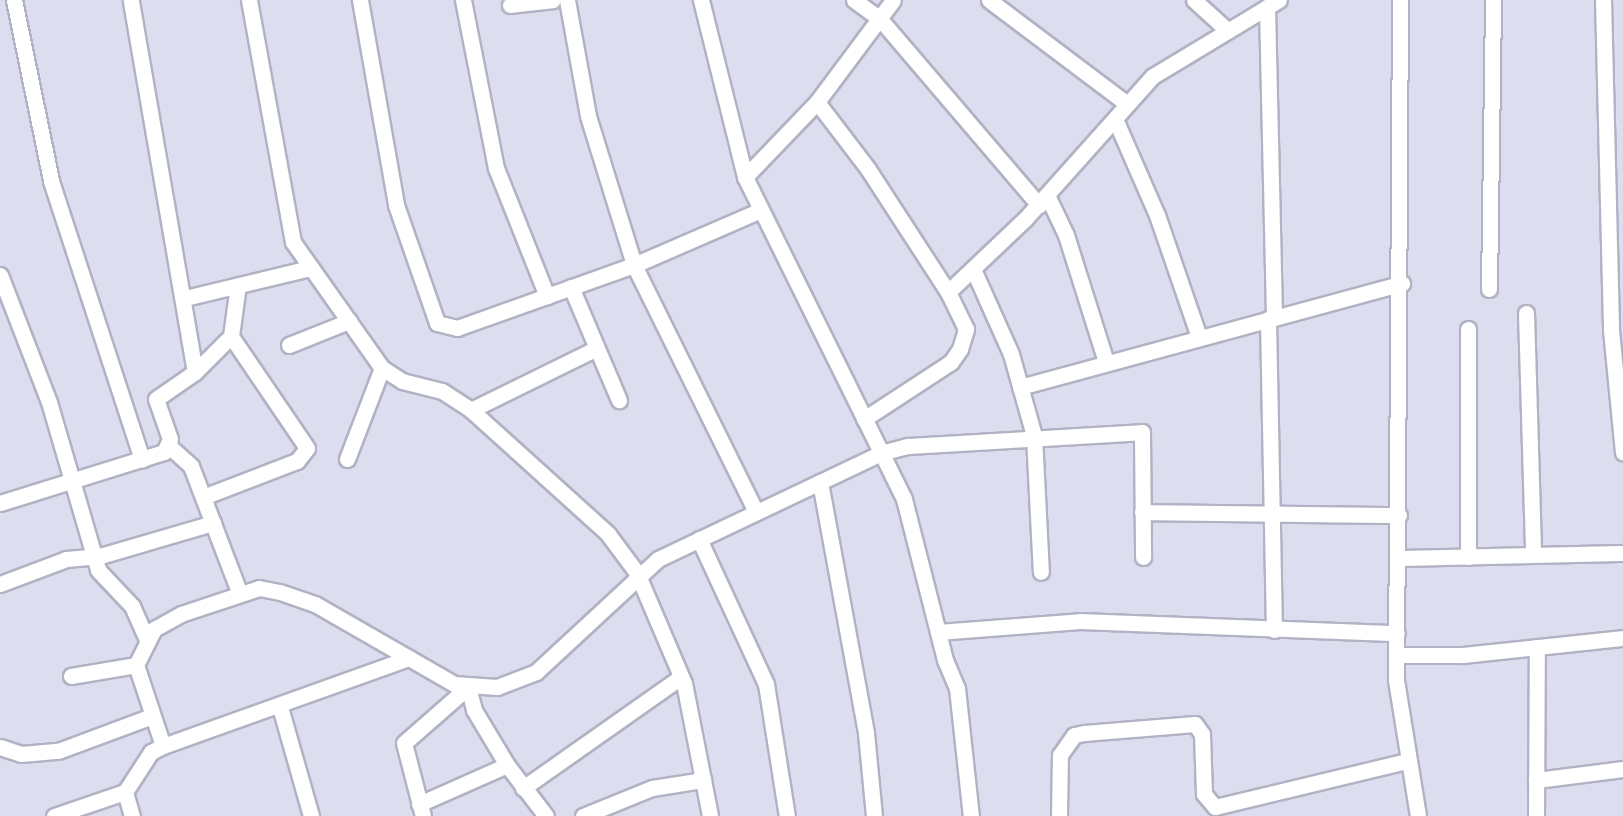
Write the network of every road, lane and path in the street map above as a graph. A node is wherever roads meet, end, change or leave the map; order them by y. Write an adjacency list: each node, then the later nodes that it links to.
1 (14, 0): 57 (street)
2 (131, 0): 36 (street)
3 (249, 0): 27 (street)
4 (360, 0): 35 (street)
5 (463, 0): 35 (street)
6 (553, 0): 17 (street)
7 (567, 0): 26 (street)
8 (701, 0): 23 (street)
9 (854, 0): 18 (street)
10 (893, 0): 18 (street)
11 (989, 0): 21 (street)
12 (1194, 0): 19 (street)
13 (1400, 0): 30 (street)
14 (1493, 0): 33 (street)
15 (1603, 0): 41 (street)
16 (1273, 3): 19 (street); 38 (street)
17 (510, 5)
18 (880, 19): 20 (street); 24 (street)
19 (1227, 30): 21 (street)
20 (816, 102): 23 (street); 34 (street)
21 (1127, 104): 22 (street)
22 (1115, 119): 24 (street); 43 (street)
23 (745, 177): 25 (street)
24 (1043, 200): 28 (street); 46 (street)
25 (759, 211): 26 (street); 52 (street)
26 (634, 265): 32 (street); 63 (street)
27 (310, 268): 31 (street); 39 (street)
28 (973, 268): 34 (street); 49 (street)
29 (0, 274): 59 (street)
30 (1402, 284): 38 (street); 66 (street)
31 (238, 285): 36 (street); 42 (street)
32 (571, 287): 35 (street); 45 (street)
33 (1489, 290)
34 (948, 292): 52 (street)
35 (547, 296)
36 (185, 298): 48 (street)
37 (1526, 314): 70 (street)
38 (1271, 318): 43 (street); 65 (street)
39 (349, 321): 44 (street); 47 (street)
40 (1468, 329): 72 (street)
41 (1617, 330): 55 (street)
42 (231, 336): 48 (street); 61 (street)
43 (1199, 337): 46 (street)
44 (289, 345)
45 (597, 348): 50 (street); 51 (street)
46 (1106, 363): 49 (street)
47 (382, 368): 51 (street); 58 (street)
48 (195, 372): 54 (street)
49 (1020, 387): 53 (street)
50 (619, 400)
51 (471, 410): 76 (street)
52 (864, 419): 56 (street)
53 (1034, 436): 56 (street); 64 (street); 75 (street)
54 (169, 446): 57 (street); 61 (street)
55 (1623, 452)
56 (881, 453): 60 (street); 80 (street)
57 (142, 459): 59 (street)
58 (347, 459)
59 (74, 480): 62 (street); 73 (street)
60 (820, 482): 63 (street); 110 (street)
61 (203, 497): 67 (street)
62 (0, 503)
63 (756, 512): 68 (street)
64 (1142, 512): 65 (street); 71 (street)
65 (1274, 514): 66 (street); 79 (street)
66 (1399, 515): 74 (street)
67 (213, 523): 73 (street); 78 (street)
68 (699, 539): 76 (street); 109 (street)
69 (1623, 553): 70 (street)
70 (1533, 555): 72 (street)
71 (1143, 557)
72 (1468, 557): 74 (street)
73 (94, 558): 77 (street); 83 (street)
74 (1398, 558): 81 (street)
75 (1041, 572)
76 (637, 573): 89 (street); 90 (street)
77 (0, 584)
78 (240, 594): 83 (street); 86 (street)
79 (1274, 630): 80 (street); 81 (street)
80 (938, 633): 111 (street)
81 (1397, 633): 85 (street)
82 (1623, 638): 84 (street)
83 (147, 639): 87 (street)
84 (1537, 647): 85 (street); 99 (street)
85 (1397, 655): 95 (street)
86 (409, 658): 90 (street); 91 (street)
87 (136, 665): 88 (street); 92 (street)
88 (71, 676)
89 (681, 677): 98 (street); 100 (street)
90 (468, 687): 96 (street); 102 (street)
91 (280, 707): 93 (street); 105 (street)
92 (152, 716): 93 (street); 94 (street)
93 (163, 746): 101 (street)
94 (0, 747)
95 (1406, 761): 112 (street); 113 (street)
96 (507, 765): 100 (street); 102 (street)
97 (1623, 769): 99 (street)
98 (703, 780): 107 (street); 108 (street)
99 (1536, 780): 114 (street)
100 (523, 788): 106 (street)
101 (125, 792): 103 (street); 104 (street)
102 (421, 810)
103 (54, 816)
104 (132, 816)
105 (311, 816)
106 (546, 816)
107 (583, 816)
108 (710, 816)
109 (787, 816)
110 (874, 816)
111 (971, 816)
112 (1059, 816)
113 (1418, 816)
114 (1536, 816)

